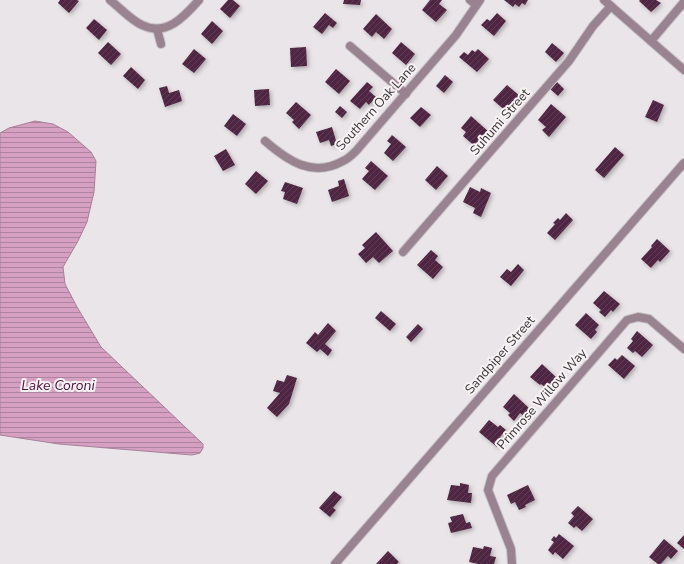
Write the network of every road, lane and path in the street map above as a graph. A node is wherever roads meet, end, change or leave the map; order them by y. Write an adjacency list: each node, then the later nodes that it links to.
1 (110, 0): 6 (street)
2 (199, 0): 6 (street)
3 (475, 2): 11 (street, Southern Oak Lane)
4 (684, 2): 7 (street)
5 (608, 3): 7 (street); 14 (street, Suhumi Street)
6 (157, 29): 8 (street)
7 (651, 41): 10 (street)
8 (161, 44)
9 (350, 46): 11 (street)
10 (684, 70)
11 (406, 94): 12 (street, Southern Oak Lane)
12 (265, 141)
13 (684, 163): 16 (street, Sandpiper Street)
14 (403, 252)
15 (684, 349): 17 (street, Primrose Willow Way)
16 (337, 563)
17 (512, 564)

